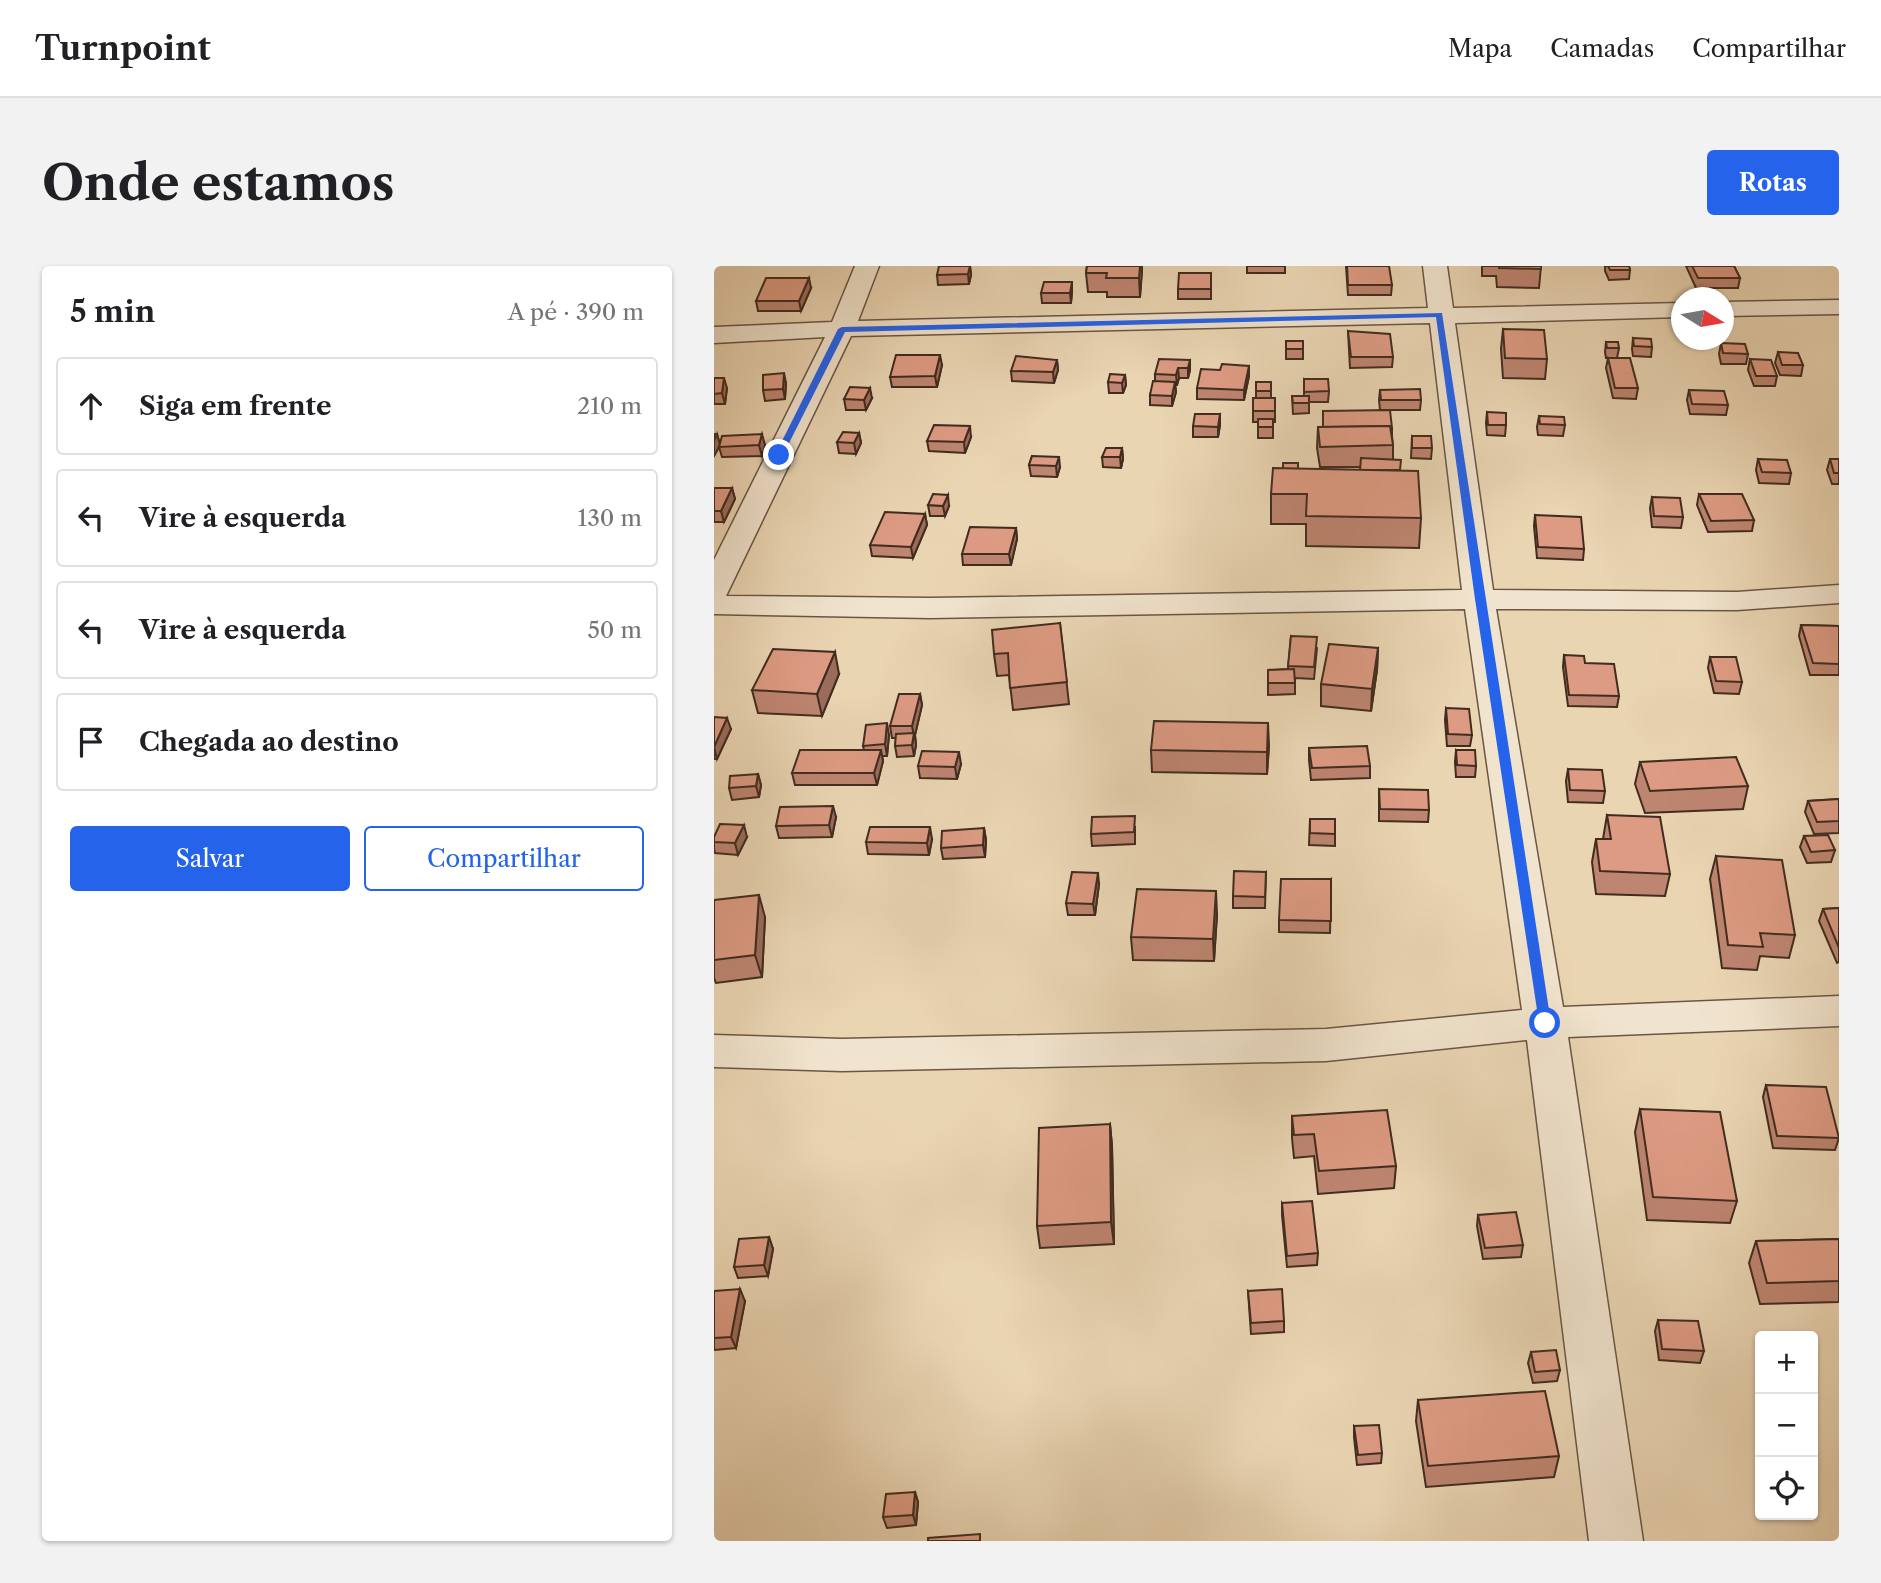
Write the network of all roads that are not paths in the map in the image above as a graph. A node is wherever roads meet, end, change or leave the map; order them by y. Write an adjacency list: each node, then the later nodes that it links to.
1 (867, 266): 7 (street)
2 (1434, 266): 6 (street)
3 (1839, 307): 4 (street)
4 (1734, 309)
5 (1671, 310): 6 (street)
6 (1439, 315): 7 (street); 11 (street)
7 (842, 329): 8 (street); 9 (street)
8 (714, 335)
9 (714, 591)
10 (1839, 594): 11 (street)
11 (1479, 599): 12 (street); 14 (street)
12 (714, 605)
13 (1839, 1011): 14 (street)
14 (1545, 1023): 15 (street); 16 (street)
15 (714, 1051)
16 (1616, 1541)

